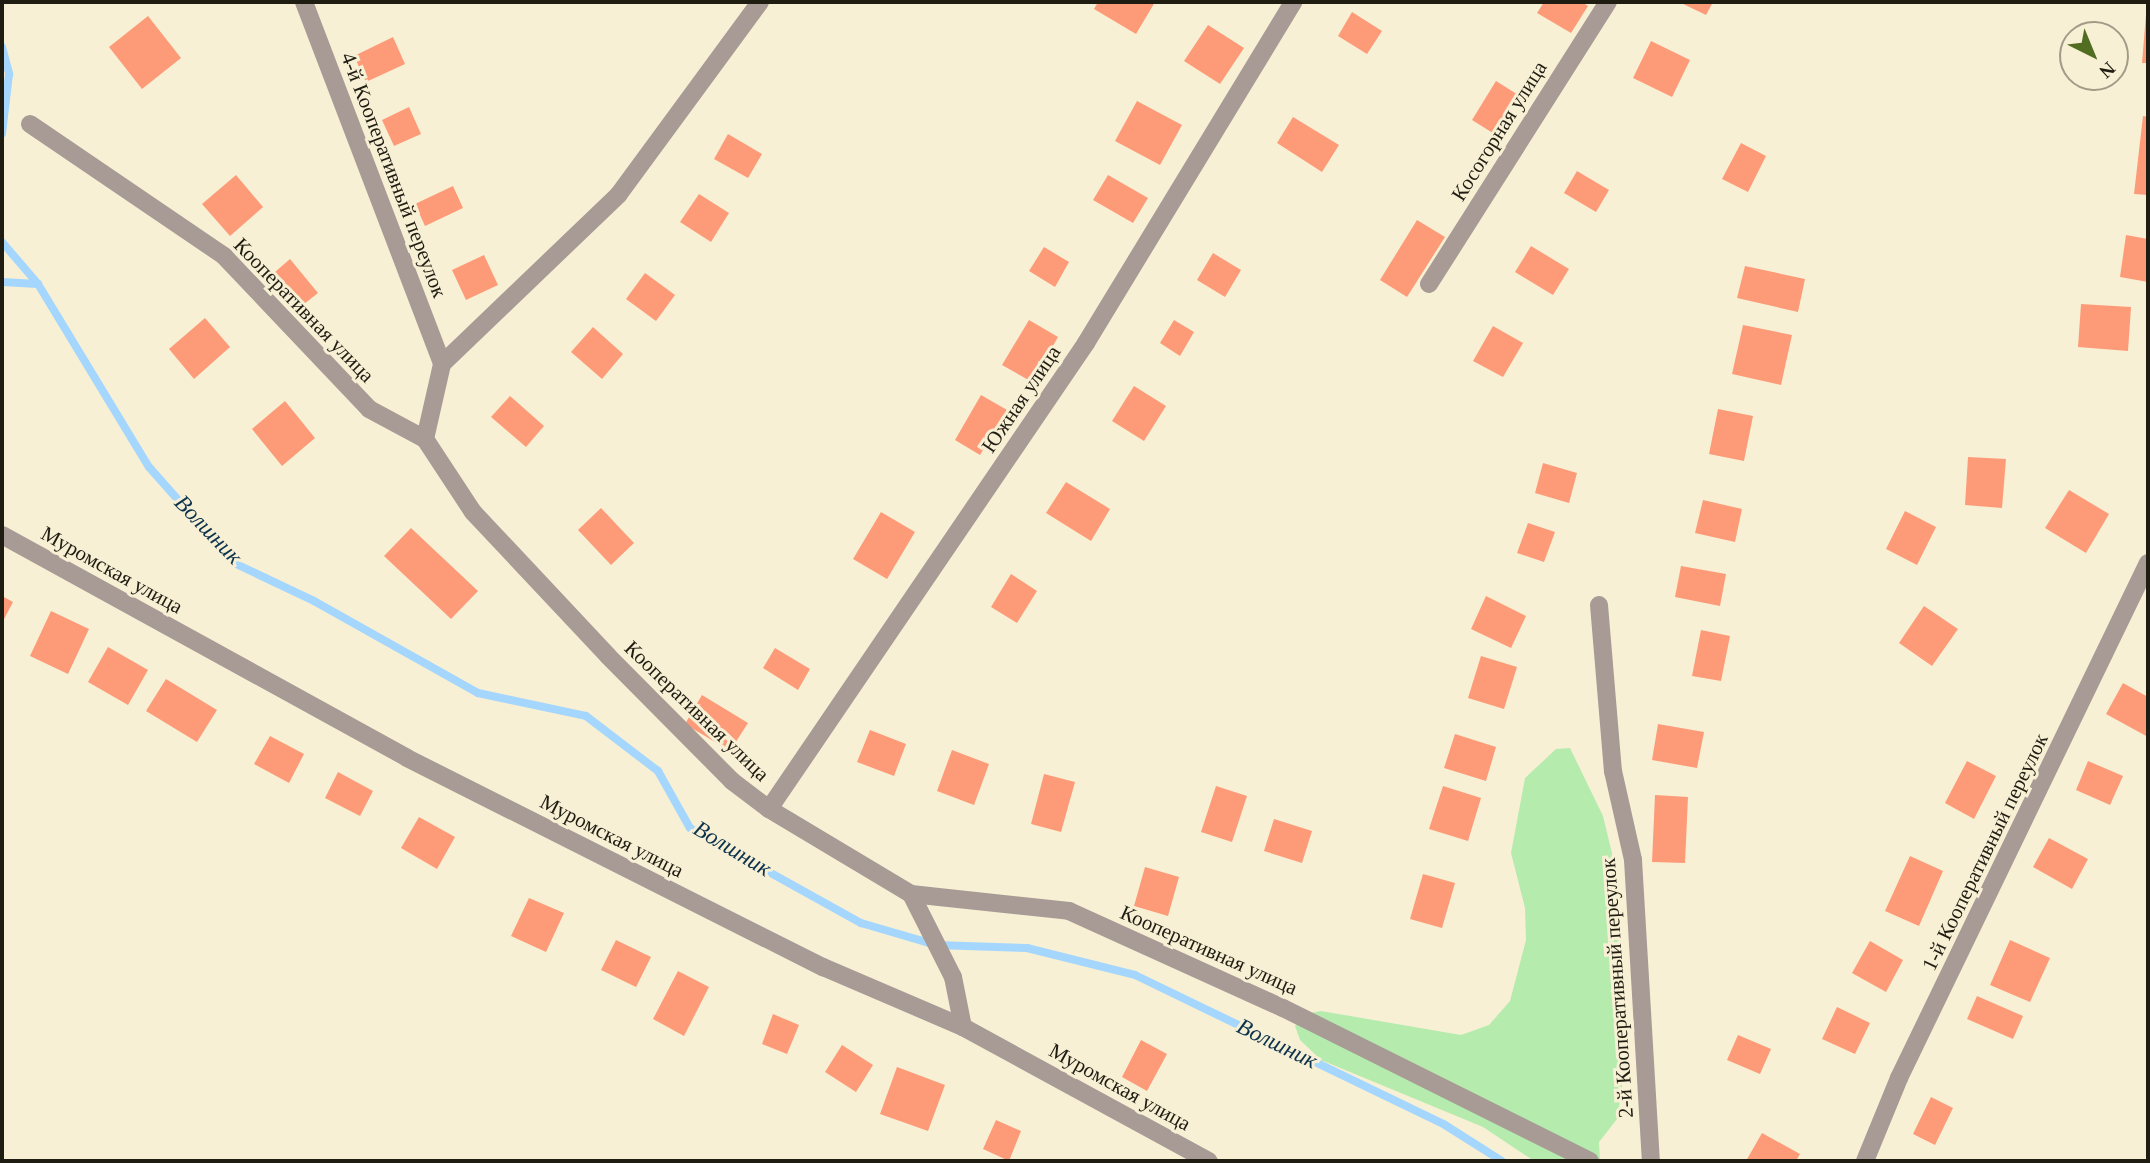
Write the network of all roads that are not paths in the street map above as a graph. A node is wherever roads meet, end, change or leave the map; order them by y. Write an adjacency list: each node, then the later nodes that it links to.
1 (304, 2): 7 (street, 4-й Кооперативный переулок)
2 (760, 2): 7 (street)
3 (1293, 2): 12 (street, Южная улица)
4 (1608, 2): 6 (street, Косогорная улица)
5 (30, 124): 8 (street, Кооперативная улица)
6 (1429, 284)
7 (442, 364): 8 (street)
8 (425, 439): 12 (street, Кооперативная улица)
9 (2, 535): 14 (street, Муромская улица)
10 (2148, 563): 18 (street, 1-й Кооперативный переулок)
11 (1599, 605): 17 (street, 2-й Кооперативный переулок)
12 (769, 810): 13 (street, Кооперативная улица)
13 (911, 894): 14 (street); 16 (street, Кооперативная улица)
14 (963, 1027): 15 (street, Муромская улица)
15 (1209, 1161)
16 (1590, 1161)
17 (1651, 1161)
18 (1865, 1161)

